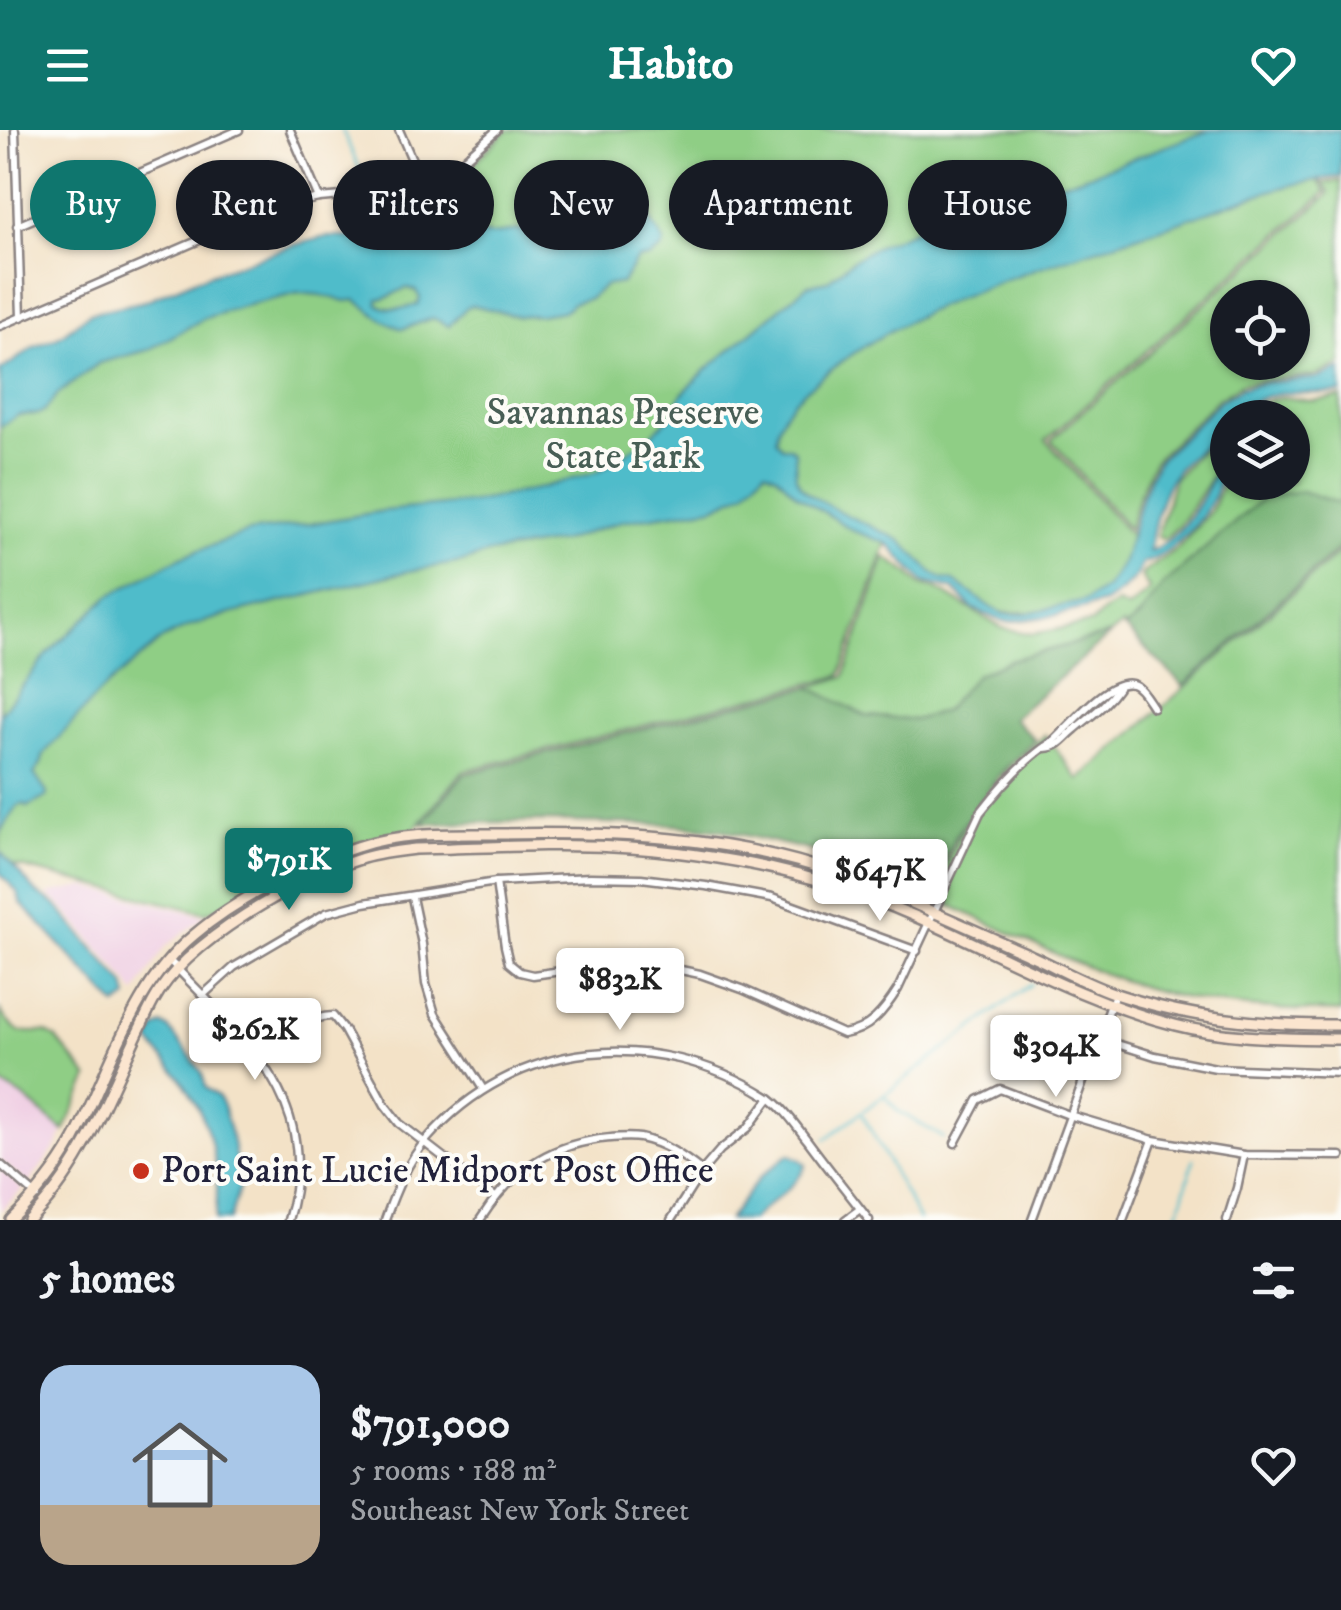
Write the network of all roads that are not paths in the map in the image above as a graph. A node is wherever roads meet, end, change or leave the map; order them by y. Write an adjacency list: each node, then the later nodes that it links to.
1 (26, 130): 6 (street)
2 (239, 130): 11 (street)
3 (290, 130): 10 (street)
4 (399, 130): 7 (street)
5 (494, 131): 8 (street)
6 (15, 132): 11 (street)
7 (412, 160)
8 (462, 160)
9 (333, 197): 10 (street)
10 (319, 198): 12 (street)
11 (18, 226): 12 (street)
12 (20, 317): 13 (street)
13 (0, 326)
14 (1118, 686): 15 (street); 16 (street); 17 (street)
15 (1153, 707)
16 (1085, 709): 17 (street); 18 (street)
17 (1092, 718): 18 (street)
18 (1044, 748): 21 (street)
19 (496, 882): 20 (street); 23 (street); 23 (street)
20 (412, 897): 25 (street); 32 (street)
21 (935, 912): 22 (street); 24 (main road); 26 (main road)
22 (930, 923): 23 (street); 24 (main road); 26 (main road)
23 (917, 951)
24 (173, 964): 25 (street); 42 (main road); 44 (main road)
25 (203, 995): 30 (street)
26 (1112, 999): 27 (main road); 28 (street); 29 (main road)
27 (1341, 1026)
28 (1098, 1038): 31 (street); 34 (street)
29 (1341, 1039)
30 (259, 1057): 36 (street); 48 (street)
31 (1341, 1073)
32 (482, 1089): 33 (street); 36 (street)
33 (770, 1098): 41 (street); 45 (street)
34 (1070, 1115): 35 (street); 37 (street); 54 (street)
35 (1153, 1140): 38 (street); 55 (street)
36 (424, 1142): 43 (street); 49 (street)
37 (955, 1143)
38 (1244, 1155): 39 (street); 56 (street)
39 (1341, 1156)
40 (0, 1164): 42 (street)
41 (702, 1171): 43 (street); 51 (street)
42 (36, 1196): 44 (street); 46 (main road)
43 (495, 1197): 50 (street)
44 (46, 1203): 47 (main road)
45 (860, 1208): 52 (street); 53 (street)
46 (11, 1220)
47 (29, 1220)
48 (288, 1220)
49 (385, 1220)
50 (480, 1220)
51 (672, 1220)
52 (845, 1220)
53 (869, 1220)
54 (1032, 1220)
55 (1123, 1220)
56 (1227, 1220)

